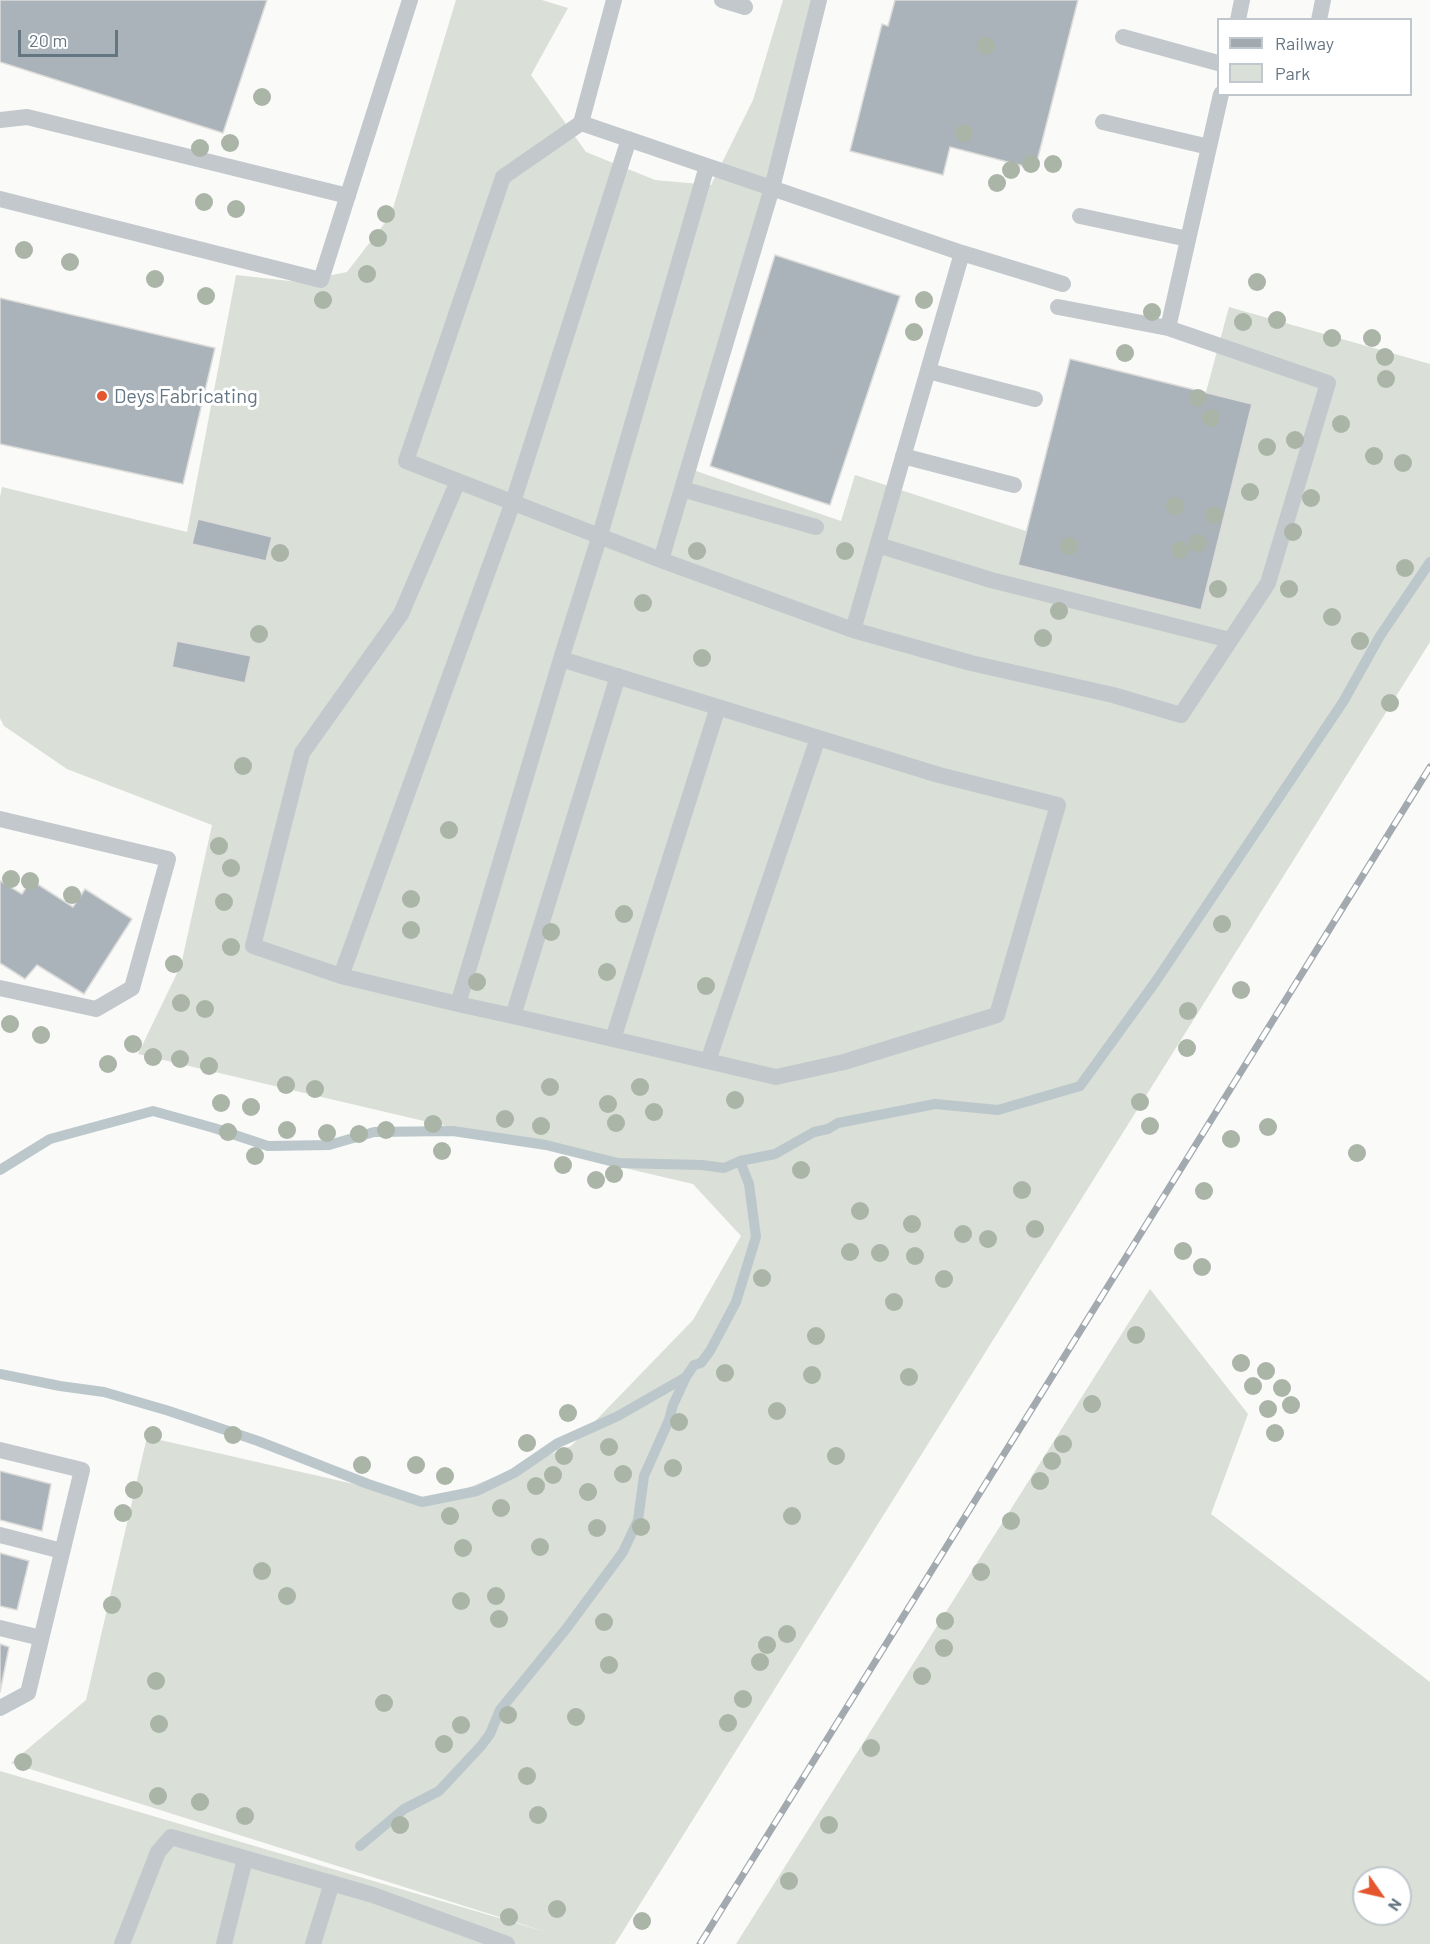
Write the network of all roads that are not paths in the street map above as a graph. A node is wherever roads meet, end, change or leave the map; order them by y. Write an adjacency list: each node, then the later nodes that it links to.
1 (410, 0): 20 (lane)
2 (614, 0): 15 (lane)
3 (722, 0): 7 (lane)
4 (819, 0): 19 (lane)
5 (1242, 0): 8 (lane)
6 (1323, 0): 9 (lane)
7 (745, 7)
8 (1238, 18)
9 (1319, 18)
10 (1123, 37): 11 (lane)
11 (1217, 63)
12 (1221, 96): 17 (lane)
13 (0, 120): 20 (lane)
14 (1103, 122): 17 (lane)
15 (581, 123): 16 (lane); 31 (lane)
16 (629, 139): 18 (lane); 34 (lane)
17 (1209, 147): 23 (lane)
18 (707, 166): 19 (lane); 36 (lane)
19 (772, 188): 24 (lane); 33 (lane)
20 (348, 196): 21 (lane)
21 (0, 199)
22 (1080, 216): 23 (lane)
23 (1188, 238): 27 (lane)
24 (962, 253): 25 (lane); 28 (lane)
25 (1063, 284)
26 (1058, 307): 27 (lane)
27 (1168, 328): 40 (lane)
28 (928, 371): 29 (lane); 30 (lane)
29 (1035, 399)
30 (903, 456): 32 (lane); 37 (lane)
31 (458, 481): 34 (lane); 46 (lane)
32 (1014, 485)
33 (682, 489): 35 (lane); 38 (lane)
34 (513, 502): 36 (lane); 46 (lane)
35 (816, 527)
36 (600, 535): 38 (lane); 41 (lane)
37 (878, 545): 39 (lane); 40 (lane)
38 (661, 560): 39 (lane)
39 (853, 630): 40 (lane)
40 (1230, 640)
41 (561, 658): 42 (lane); 48 (lane)
42 (618, 676): 43 (lane); 49 (lane)
43 (718, 707): 44 (lane); 50 (lane)
44 (818, 738): 51 (lane); 51 (lane)
45 (0, 819): 47 (lane)
46 (341, 976): 48 (lane)
47 (0, 988)
48 (459, 1004): 49 (lane)
49 (513, 1016): 50 (lane)
50 (613, 1039): 51 (lane)
51 (708, 1061)
52 (0, 1450): 54 (lane)
53 (0, 1535): 54 (lane)
54 (62, 1551): 56 (lane)
55 (0, 1628): 56 (lane)
56 (41, 1638): 57 (lane)
57 (0, 1708)
58 (245, 1859): 59 (lane); 60 (lane); 61 (lane)
59 (332, 1883): 62 (lane); 63 (lane)
60 (122, 1944)
61 (224, 1944)
62 (313, 1944)
63 (507, 1944)

